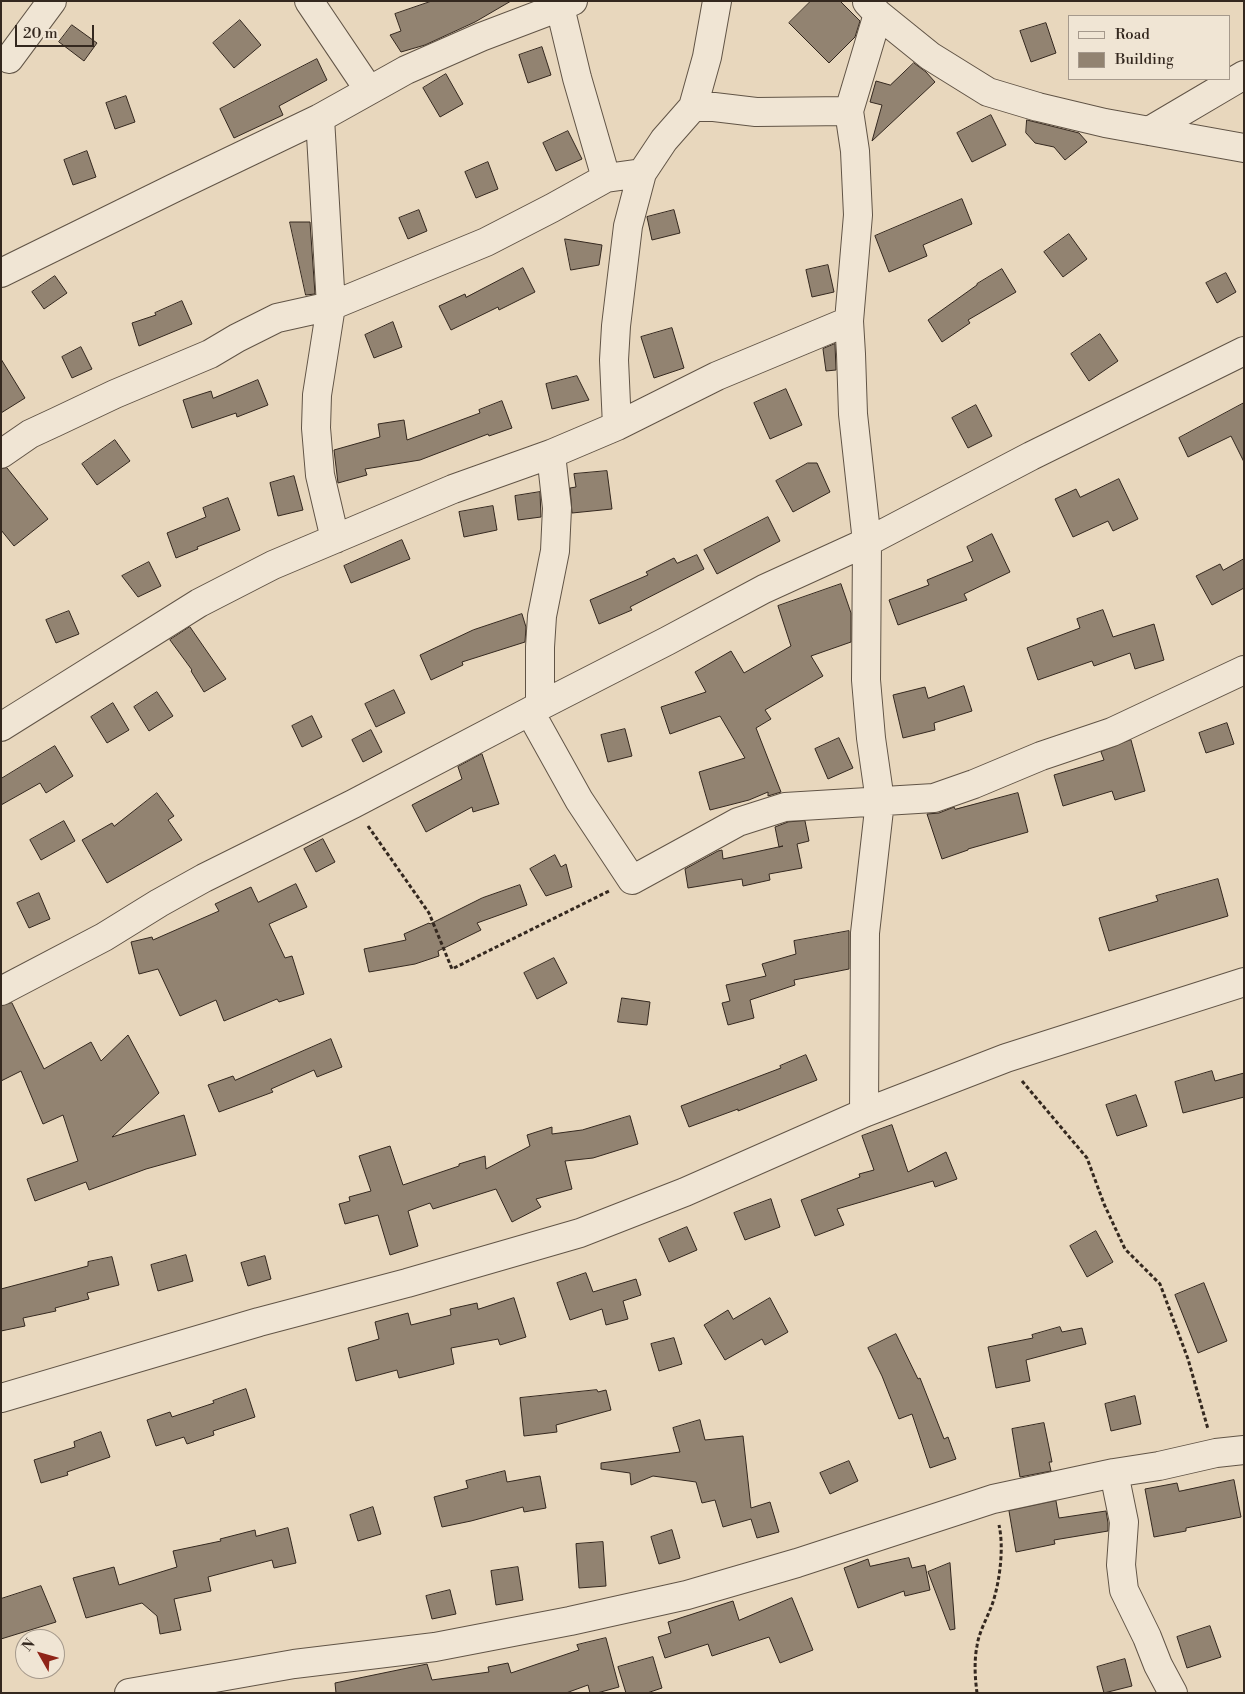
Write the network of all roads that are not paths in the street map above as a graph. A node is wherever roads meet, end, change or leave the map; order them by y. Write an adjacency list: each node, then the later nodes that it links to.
1 (52, 1): 6 (street)
2 (309, 1): 8 (street)
3 (717, 1): 9 (street)
4 (566, 4): 8 (street); 15 (street)
5 (872, 8): 10 (street); 12 (street)
6 (9, 59)
7 (1244, 75): 12 (street)
8 (369, 90): 11 (street)
9 (694, 108): 10 (street); 14 (street)
10 (849, 110): 18 (street)
11 (320, 118): 16 (street); 17 (street)
12 (1149, 131): 13 (street)
13 (1244, 148)
14 (642, 173): 15 (street); 20 (street)
15 (606, 178): 17 (street)
16 (1, 273)
17 (331, 306): 21 (street); 23 (street)
18 (849, 321): 20 (street); 24 (street)
19 (1244, 351): 24 (street)
20 (617, 426): 22 (street)
21 (1, 454)
22 (551, 454): 23 (street); 26 (street)
23 (336, 539): 27 (street)
24 (867, 542): 26 (street); 28 (street)
25 (1244, 670): 28 (street)
26 (535, 709): 28 (street); 30 (street)
27 (1, 726)
28 (880, 801): 31 (street)
29 (1244, 982): 31 (street)
30 (1, 991)
31 (864, 1113): 32 (street)
32 (1, 1398)
33 (1244, 1450): 34 (street)
34 (1114, 1473): 35 (street); 36 (street)
35 (129, 1693)
36 (1173, 1693)

